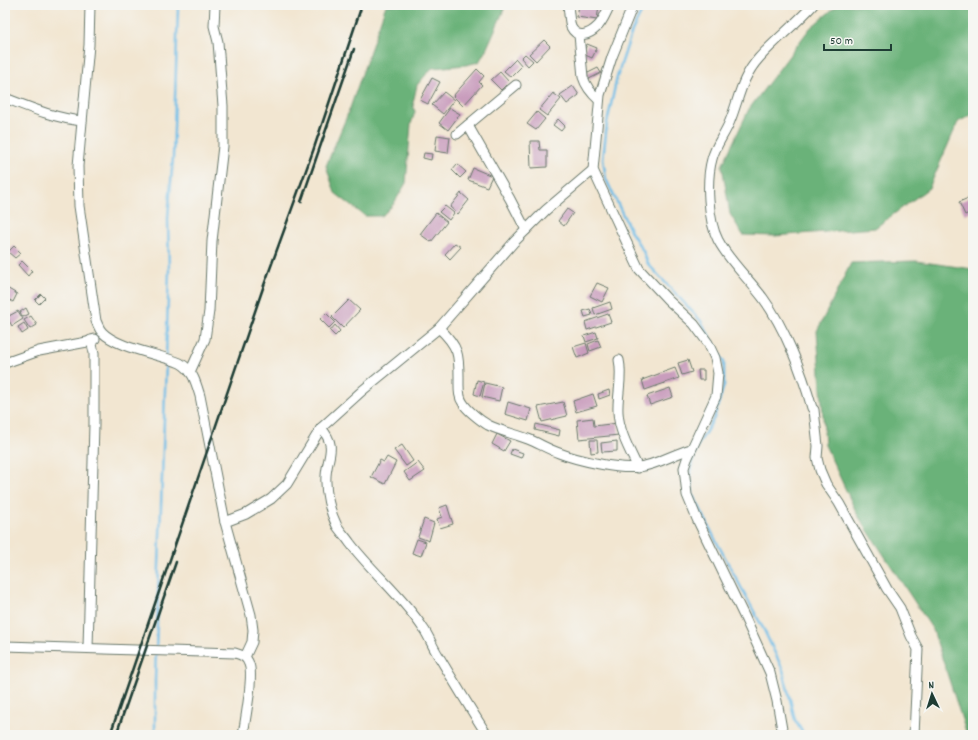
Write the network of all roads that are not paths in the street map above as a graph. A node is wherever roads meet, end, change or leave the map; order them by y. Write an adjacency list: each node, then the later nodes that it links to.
1 (90, 5): 11 (street)
2 (214, 5): 21 (street)
3 (568, 5): 7 (street)
4 (610, 5): 7 (street)
5 (633, 5): 10 (street)
6 (813, 5): 32 (street)
7 (578, 35): 10 (street)
8 (516, 86): 12 (street)
9 (5, 98): 11 (street)
10 (599, 100): 14 (street)
11 (82, 121): 17 (street)
12 (468, 125): 13 (street); 15 (street)
13 (457, 134)
14 (593, 170): 15 (street); 23 (street)
15 (526, 230): 16 (street)
16 (439, 328): 22 (street); 24 (street)
17 (102, 333): 18 (street); 21 (street)
18 (91, 340): 20 (street); 27 (street)
19 (619, 360): 24 (street)
20 (5, 363)
21 (190, 372): 25 (street)
22 (321, 428): 25 (street); 30 (street)
23 (691, 449): 24 (street); 31 (street)
24 (638, 468)
25 (226, 522): 28 (street)
26 (5, 646): 27 (street)
27 (88, 648): 28 (street)
28 (245, 657): 29 (street)
29 (243, 735)
30 (487, 735)
31 (783, 735)
32 (914, 735)

